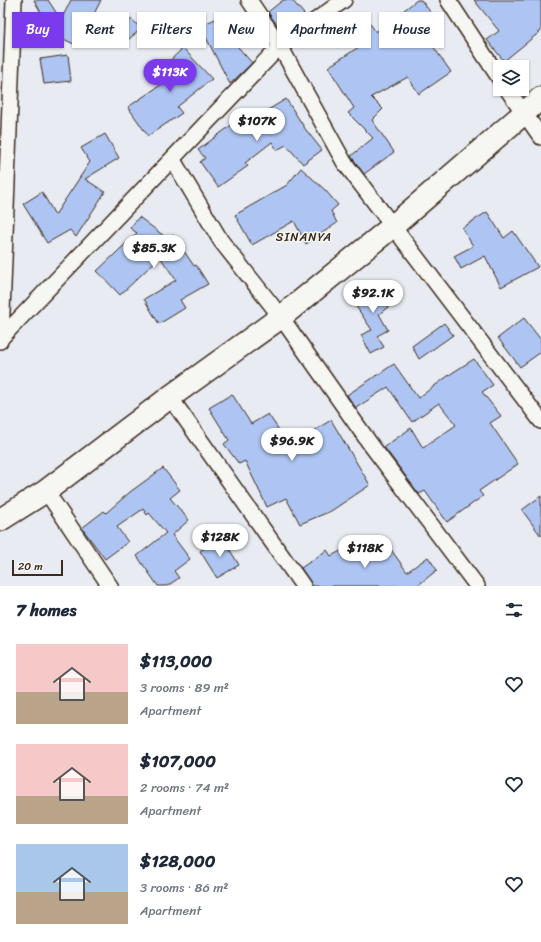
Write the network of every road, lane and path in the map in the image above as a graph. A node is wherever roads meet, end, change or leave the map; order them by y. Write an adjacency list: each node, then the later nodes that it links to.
1 (14, 0): 17 (street)
2 (249, 0): 6 (street)
3 (344, 0): 5 (street)
4 (448, 0): 9 (street)
5 (327, 12)
6 (277, 42)
7 (278, 48): 14 (street)
8 (281, 48): 15 (street)
9 (493, 68)
10 (512, 96): 12 (street)
11 (541, 98): 12 (highway)
12 (524, 114): 13 (street); 15 (highway)
13 (541, 137)
14 (173, 160): 16 (street); 17 (street)
15 (393, 226): 16 (highway); 19 (street)
16 (281, 317): 18 (highway); 24 (street)
17 (1, 340)
18 (170, 397): 20 (highway); 23 (street)
19 (541, 421)
20 (46, 490): 21 (highway); 22 (street)
21 (0, 520)
22 (110, 586)
23 (303, 586)
24 (477, 586)

